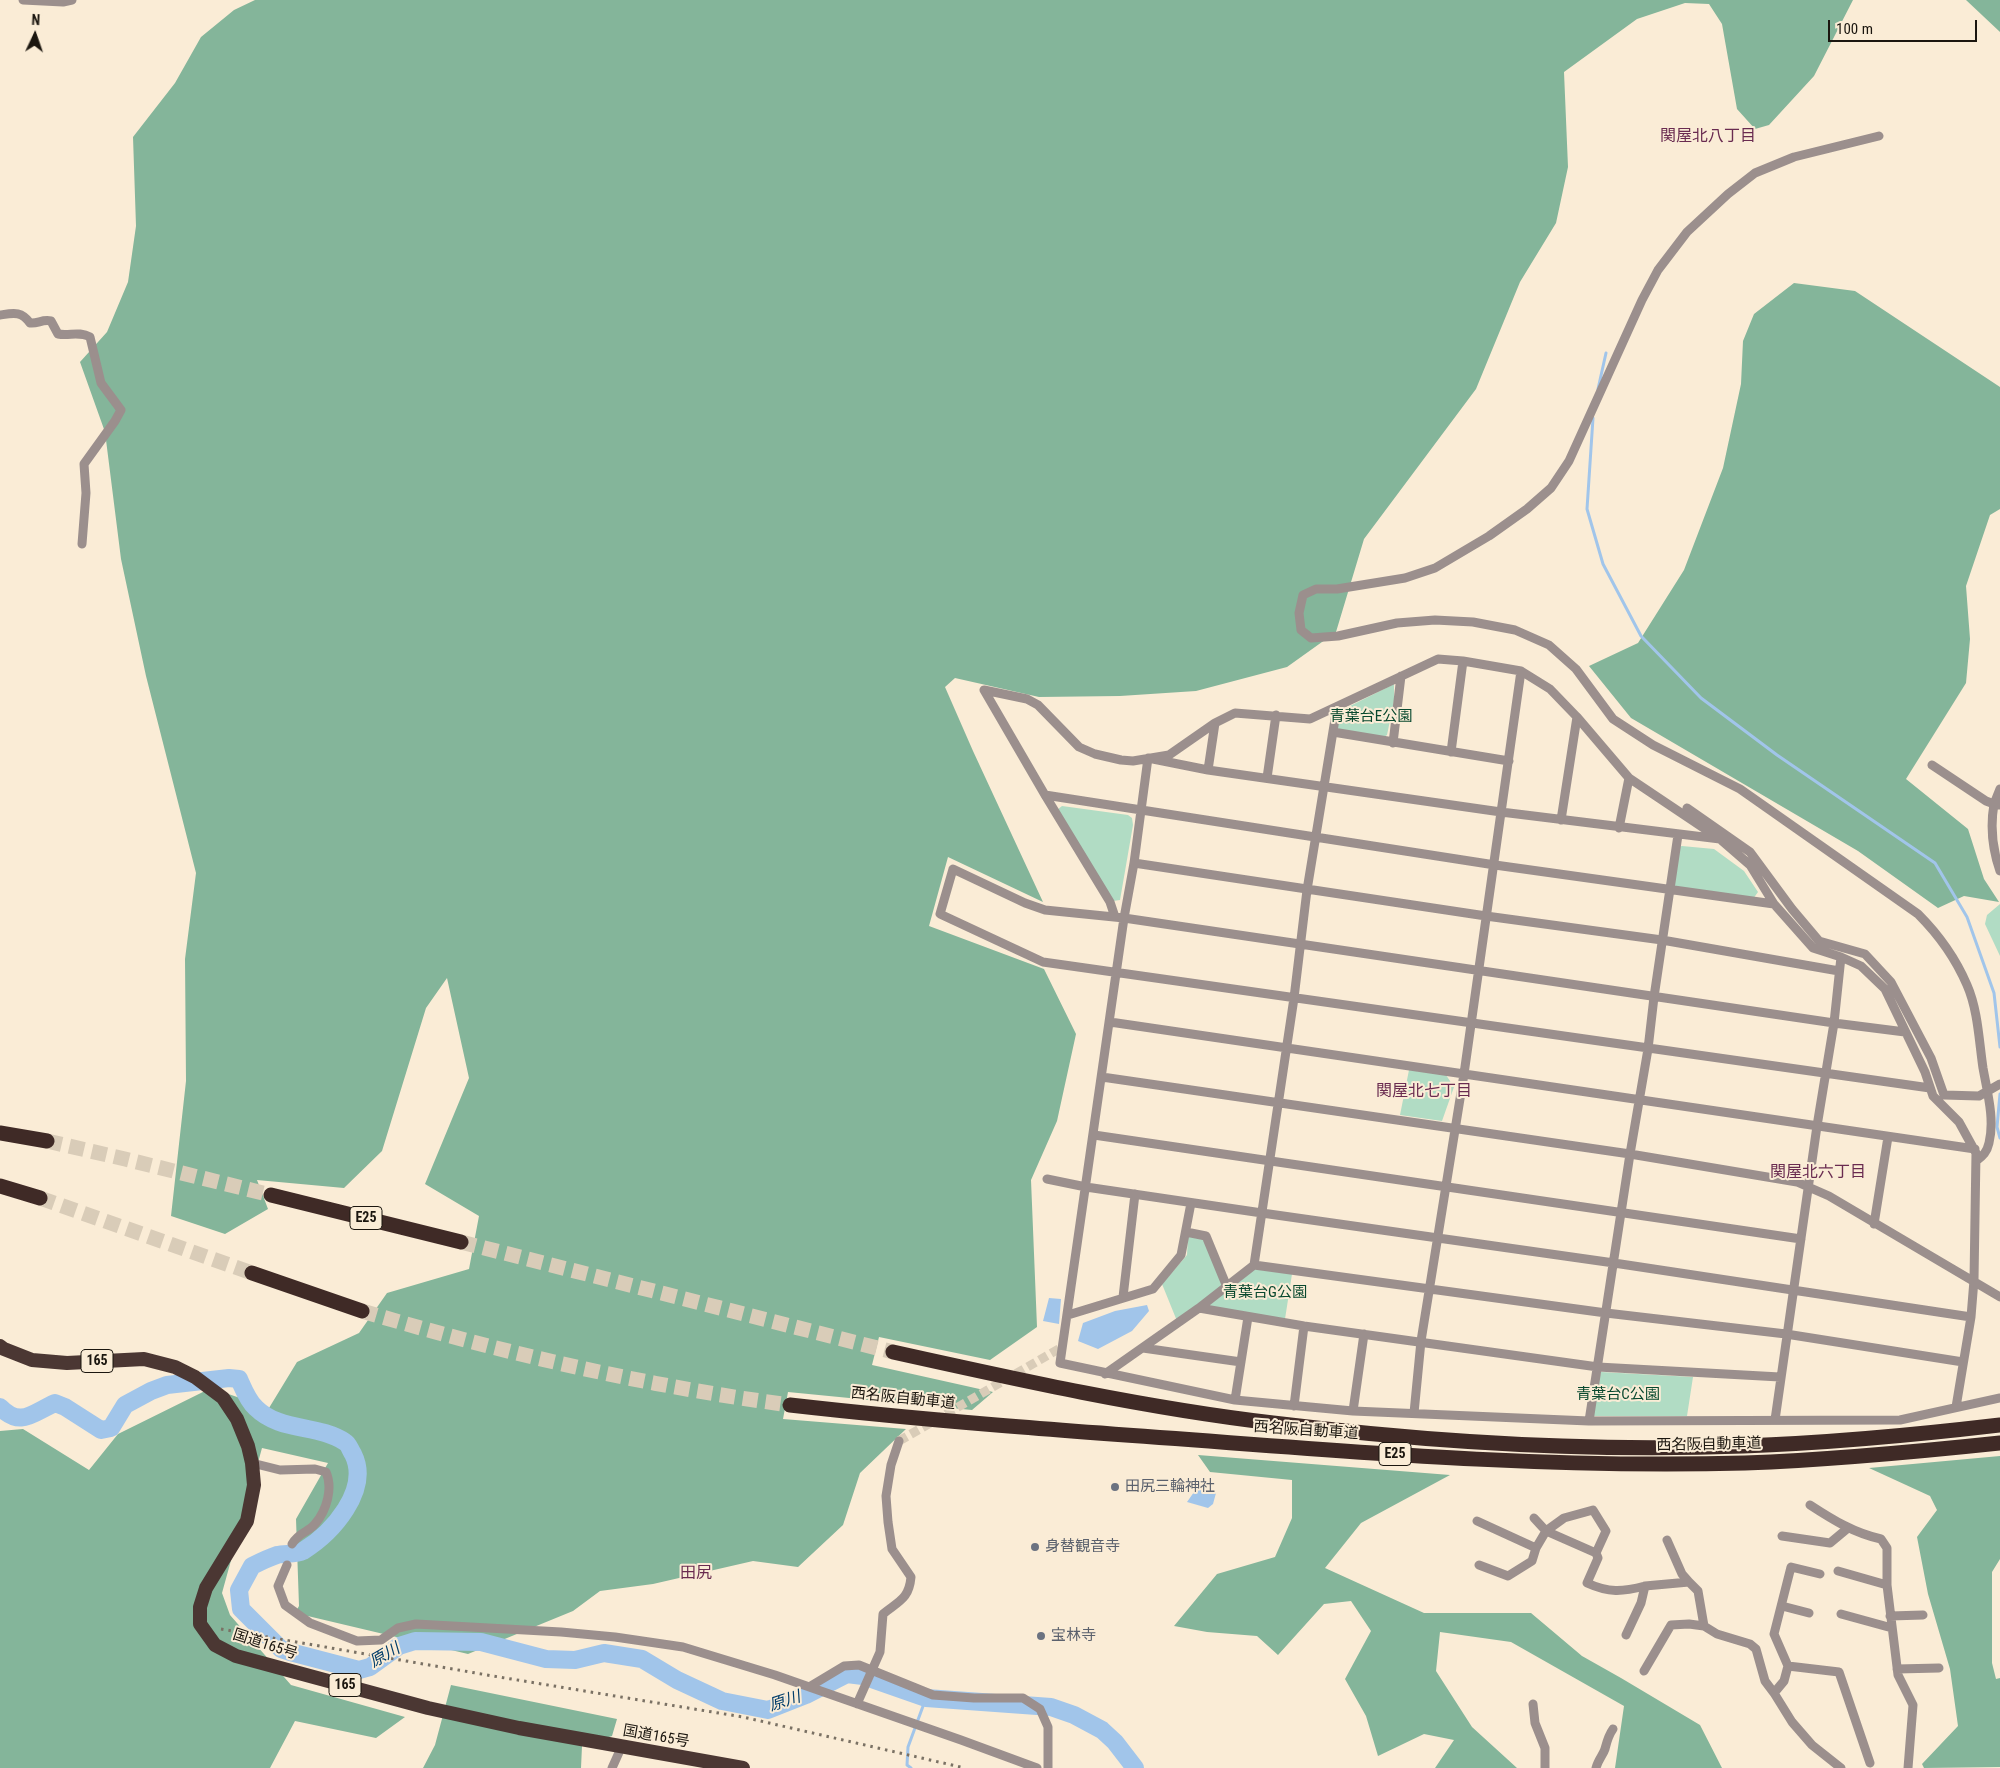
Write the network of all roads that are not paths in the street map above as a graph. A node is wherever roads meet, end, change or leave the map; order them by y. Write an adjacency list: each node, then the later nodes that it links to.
1 (23, 0): 2 (street)
2 (72, 0)
3 (1879, 136): 59 (street)
4 (0, 315): 5 (street)
5 (82, 544)
6 (1463, 661): 7 (street); 8 (street); 15 (street)
7 (1521, 671): 11 (street); 17 (street)
8 (1401, 676): 9 (street); 14 (street)
9 (1337, 707): 10 (street); 13 (street)
10 (1276, 715): 12 (street); 20 (street)
11 (1576, 717): 21 (street); 29 (street)
12 (1215, 723): 16 (street); 19 (street)
13 (1333, 732): 14 (street); 22 (street)
14 (1392, 743): 15 (street)
15 (1451, 752): 17 (street)
16 (1148, 758): 19 (street); 24 (street); 27 (street)
17 (1509, 761): 28 (street)
18 (1932, 765): 25 (street)
19 (1208, 770): 20 (street)
20 (1267, 778): 22 (street)
21 (1629, 778): 30 (street); 33 (street)
22 (1325, 786): 28 (street); 32 (street)
23 (2000, 790): 25 (street)
24 (1045, 795): 27 (street); 41 (street)
25 (1997, 804): 36 (street)
26 (1687, 808): 59 (street)
27 (1141, 809): 32 (street); 34 (street)
28 (1501, 812): 29 (street); 35 (street)
29 (1561, 820): 30 (street)
30 (1619, 828): 31 (street)
31 (1678, 835): 33 (street); 37 (street)
32 (1316, 836): 35 (street); 38 (street)
33 (1720, 839): 39 (street)
34 (1134, 863): 38 (street); 41 (street)
35 (1495, 865): 37 (street); 40 (street)
36 (2000, 871)
37 (1669, 888): 39 (street); 42 (street)
38 (1307, 890): 40 (street); 43 (street)
39 (1774, 904): 44 (street)
40 (1486, 916): 42 (street); 45 (street)
41 (1120, 918): 43 (street); 46 (street); 46 (street)
42 (1662, 940): 47 (street); 48 (street)
43 (1299, 943): 45 (street); 49 (street)
44 (1841, 957): 47 (street); 53 (street)
45 (1478, 970): 48 (street); 51 (street)
46 (1117, 971): 49 (street); 50 (street)
47 (1839, 971): 52 (street)
48 (1654, 997): 52 (street); 55 (street)
49 (1294, 998): 51 (street); 54 (street)
50 (1110, 1022): 54 (street); 58 (street)
51 (1471, 1023): 55 (street); 56 (street)
52 (1834, 1023): 53 (street); 57 (street)
53 (1905, 1032): 60 (street)
54 (1286, 1049): 56 (street); 62 (street)
55 (1648, 1050): 57 (street); 61 (street)
56 (1464, 1074): 61 (street); 64 (street)
57 (1825, 1074): 60 (street); 63 (street)
58 (1102, 1077): 62 (street); 66 (street)
59 (1994, 1087): 72 (street)
60 (1930, 1088): 69 (street)
61 (1640, 1100): 63 (street); 70 (street)
62 (1278, 1104): 64 (street); 71 (street)
63 (1817, 1126): 67 (street); 76 (street)
64 (1454, 1128): 70 (street); 75 (street)
65 (0, 1133): 68 (highway)
66 (1094, 1135): 71 (street); 77 (street)
67 (1888, 1137): 69 (street); 84 (street)
68 (47, 1141)
69 (1975, 1149): 72 (street)
70 (1630, 1154): 76 (street); 82 (street)
71 (1270, 1160): 75 (street); 83 (street)
72 (1976, 1161): 92 (street)
73 (1047, 1179): 77 (street)
74 (0, 1186): 80 (highway)
75 (1445, 1186): 82 (street); 86 (street)
76 (1808, 1186): 84 (street); 87 (street)
77 (1086, 1187): 78 (street); 101 (street)
78 (1135, 1194): 81 (street); 96 (street)
79 (271, 1195): 88 (highway, E25)
80 (40, 1198)
81 (1191, 1203): 83 (street); 85 (street)
82 (1622, 1212): 87 (street); 89 (street)
83 (1262, 1214): 86 (street); 90 (street)
84 (1874, 1224): 92 (street)
85 (1186, 1232): 93 (street); 96 (street)
86 (1436, 1239): 89 (street); 94 (street)
87 (1800, 1239): 95 (street)
88 (461, 1242)
89 (1614, 1263): 95 (street); 100 (street)
90 (1254, 1265): 93 (street); 94 (street)
91 (252, 1273): 99 (highway)
92 (1974, 1280): 97 (street); 103 (street)
93 (1227, 1287): 98 (street)
94 (1430, 1289): 100 (street); 107 (street)
95 (1793, 1292): 103 (street); 106 (street)
96 (1122, 1297): 101 (street)
97 (2000, 1297)
98 (1199, 1308): 102 (street); 109 (street)
99 (362, 1312)
100 (1606, 1313): 106 (street); 113 (street)
101 (1068, 1315): 114 (street)
102 (1248, 1317): 104 (street); 111 (street)
103 (1971, 1318): 112 (street)
104 (1304, 1326): 105 (street); 119 (street)
105 (1364, 1334): 107 (street); 121 (street)
106 (1786, 1334): 112 (street); 115 (street)
107 (1421, 1341): 113 (street); 122 (street)
108 (0, 1346): 128 (highway, 国道165号 / 165)
109 (1142, 1348): 111 (street); 114 (street)
110 (893, 1352): 125 (highway, 西名阪自動車道 / E25)
111 (1241, 1362): 117 (street)
112 (1963, 1362): 120 (street)
113 (1598, 1367): 115 (street); 124 (street)
114 (1105, 1374): 117 (street)
115 (1780, 1377): 123 (street)
116 (2000, 1398): 120 (street)
117 (1235, 1400): 119 (street)
118 (790, 1405): 127 (highway, 西名阪自動車道 / E25)
119 (1294, 1406): 121 (street)
120 (1956, 1407): 123 (street)
121 (1353, 1411): 122 (street)
122 (1414, 1413): 124 (street)
123 (1775, 1420): 124 (street)
124 (1589, 1421)
125 (2000, 1425)
126 (899, 1441): 157 (street)
127 (2000, 1443)
128 (252, 1463): 136 (street); 164 (highway, 国道165号 / 165)
129 (1810, 1505): 132 (street)
130 (1534, 1518): 133 (street)
131 (1477, 1521): 137 (street)
132 (1848, 1528): 134 (street); 144 (street)
133 (1546, 1531): 137 (street); 138 (street); 138 (street)
134 (1782, 1536)
135 (1667, 1540): 143 (street)
136 (292, 1544)
137 (1536, 1548): 140 (street)
138 (1596, 1553): 145 (street)
139 (287, 1565): 159 (street)
140 (1479, 1566)
141 (1838, 1571): 144 (street)
142 (1820, 1574): 146 (street)
143 (1689, 1582): 145 (street); 151 (street)
144 (1887, 1585): 150 (street)
145 (1645, 1586): 153 (street)
146 (1782, 1606): 147 (street); 154 (street)
147 (1810, 1613)
148 (1841, 1614): 152 (street)
149 (1923, 1614): 150 (street)
150 (1890, 1616): 152 (street)
151 (1704, 1626): 158 (street); 160 (street)
152 (1892, 1628): 156 (street)
153 (1626, 1635)
154 (1788, 1666): 160 (street); 165 (street)
155 (1939, 1668): 156 (street)
156 (1897, 1669): 173 (street)
157 (873, 1670): 159 (street); 161 (street); 169 (street)
158 (1644, 1671)
159 (809, 1687): 161 (street)
160 (1774, 1692): 172 (street)
161 (857, 1704): 168 (street)
162 (1533, 1704): 170 (street)
163 (1613, 1729): 171 (street)
164 (620, 1748): 166 (street); 167 (highway, 国道165号 / 165)
165 (1870, 1763)
166 (612, 1768)
167 (743, 1768)
168 (1037, 1768)
169 (1048, 1768)
170 (1545, 1768)
171 (1596, 1768)
172 (1841, 1768)
173 (1908, 1768)

